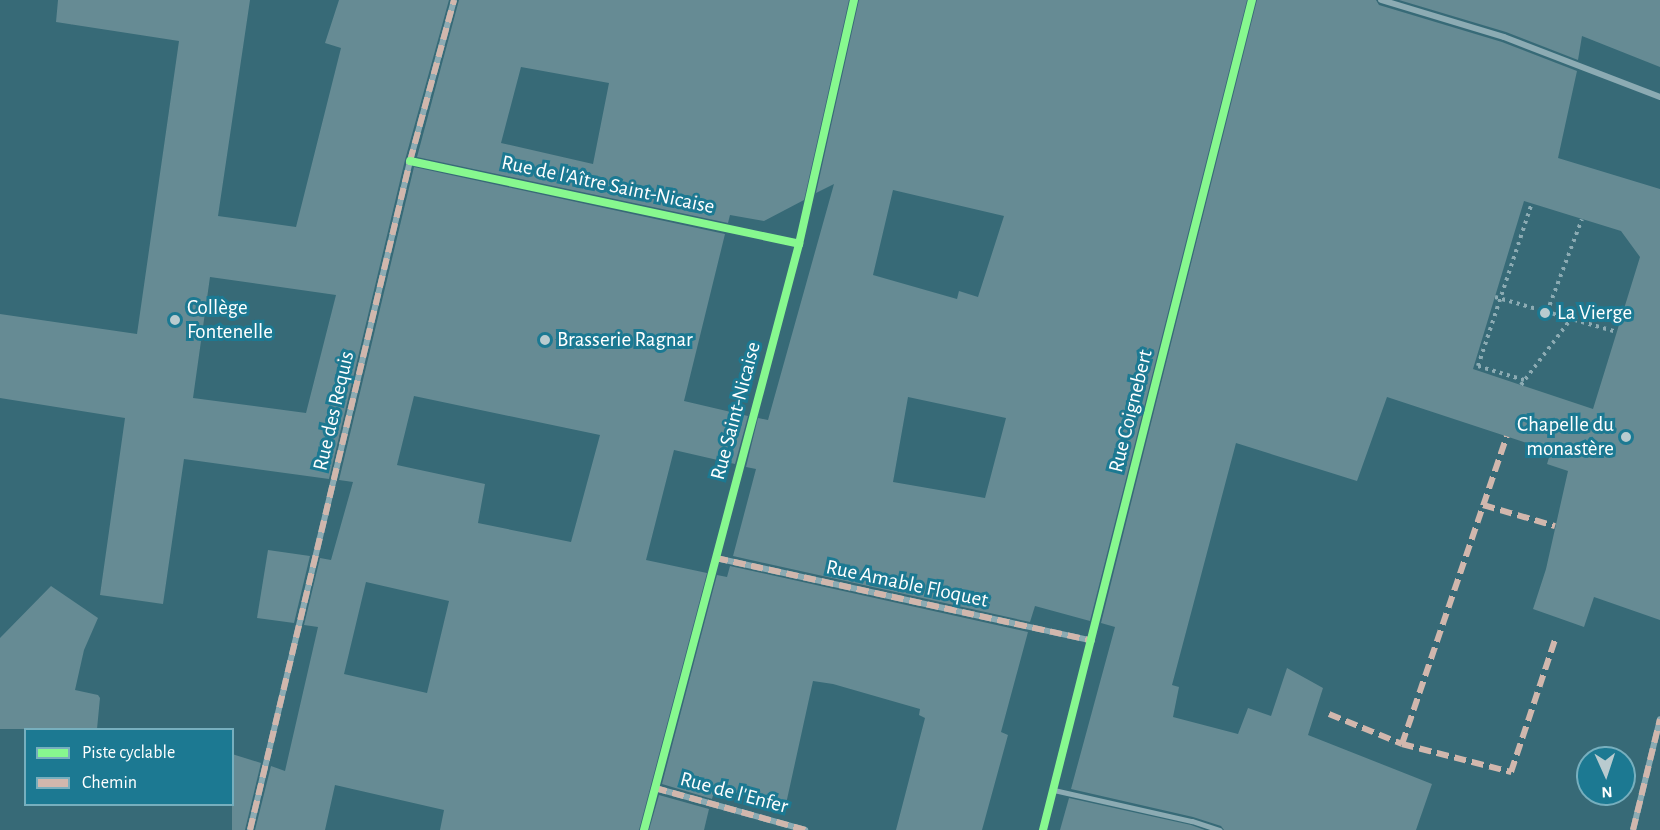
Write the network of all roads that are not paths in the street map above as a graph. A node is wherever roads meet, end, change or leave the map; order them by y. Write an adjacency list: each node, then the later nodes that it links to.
1 (454, 0): 6 (street, Rue des Requis)
2 (854, 0): 7 (street, Rue Saint-Nicaise)
3 (1252, 0): 9 (street, Rue Coignebert)
4 (1381, 0): 5 (street)
5 (1660, 97)
6 (410, 161): 7 (street, Rue de l'Aître Saint-Nicaise); 13 (street, Rue des Requis)
7 (798, 244): 8 (street, Rue Saint-Nicaise)
8 (716, 558): 9 (street, Rue Amable Floquet); 11 (street, Rue Saint-Nicaise)
9 (1092, 641): 12 (street, Rue Coignebert)
10 (1660, 718): 18 (street)
11 (655, 788): 14 (street, Rue Saint-Nicaise); 15 (street, Rue de l'Enfer)
12 (1054, 790): 16 (street, Rue Coignebert); 17 (lane)
13 (250, 830)
14 (644, 830)
15 (805, 830)
16 (1043, 830)
17 (1220, 830)
18 (1633, 830)

